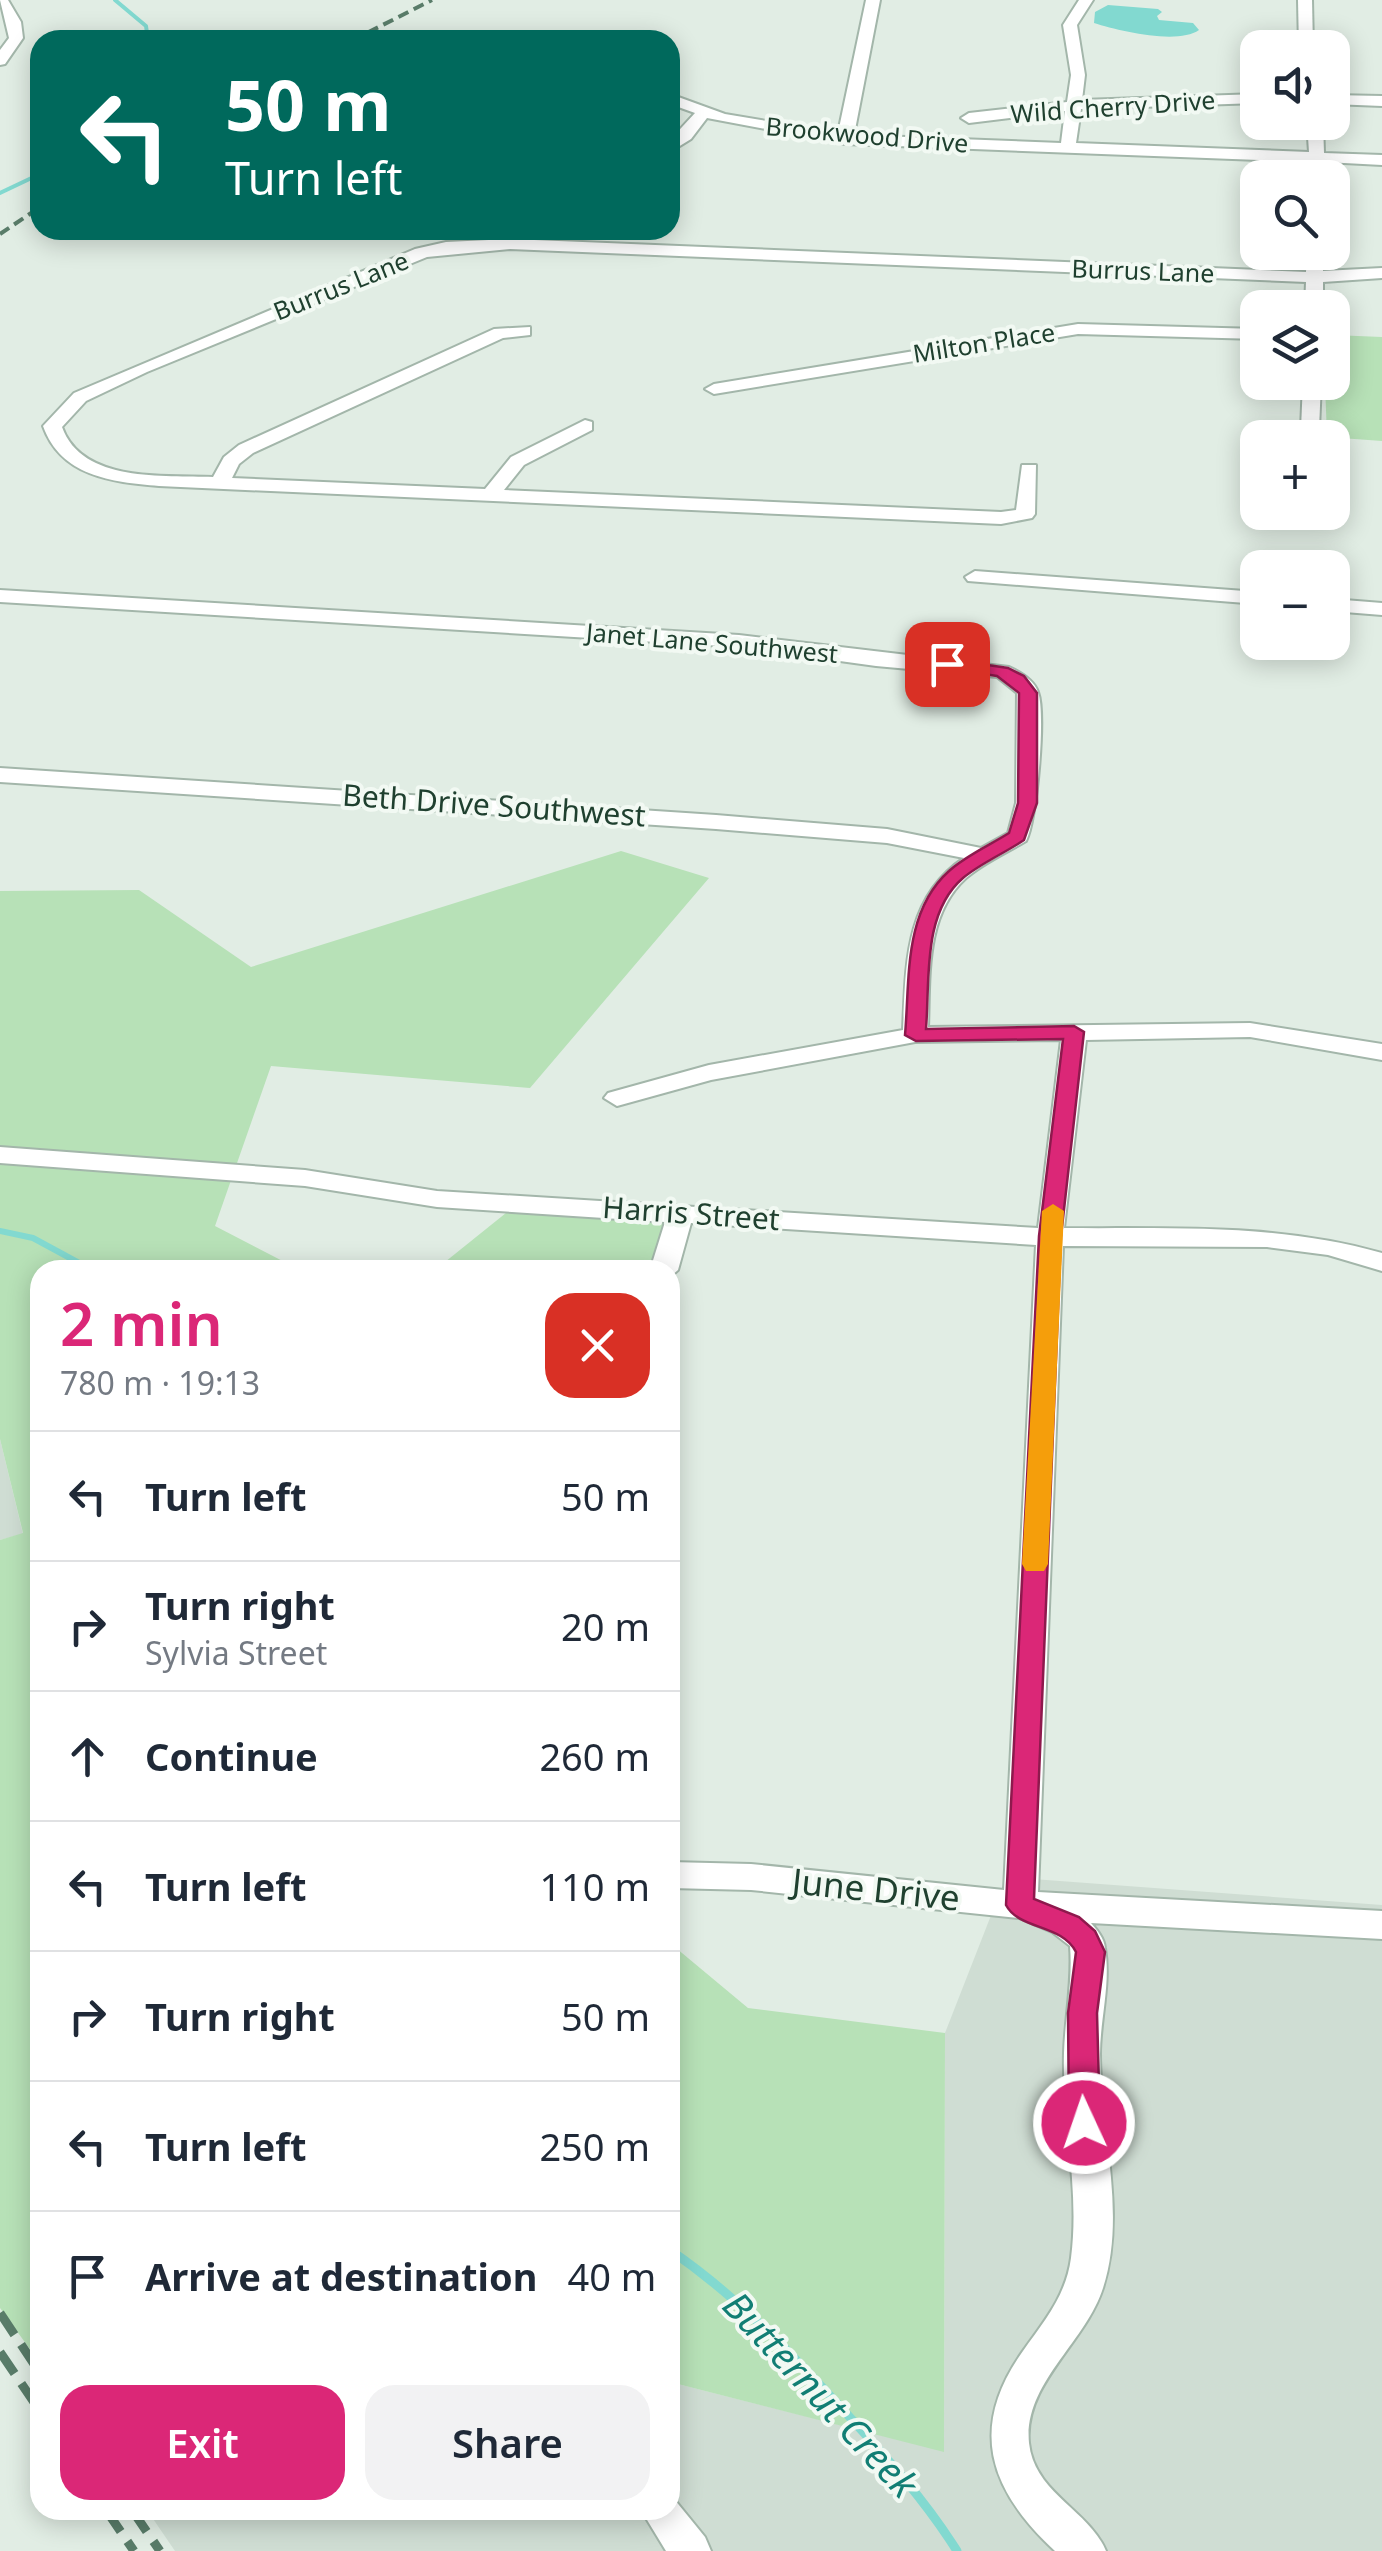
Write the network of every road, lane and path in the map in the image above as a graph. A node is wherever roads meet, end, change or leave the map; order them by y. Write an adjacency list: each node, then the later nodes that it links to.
1 (0, 0): 6 (street)
2 (873, 0): 14 (street)
3 (1086, 0): 11 (street)
4 (1305, 0): 5 (street)
5 (1306, 30)
6 (0, 61)
7 (1240, 99): 11 (street, Wild Cherry Drive)
8 (1350, 99): 9 (street)
9 (1382, 100)
10 (680, 103): 12 (street, Brookwood Drive)
11 (1076, 105): 13 (street, Wild Cherry Drive); 17 (street)
12 (703, 113): 14 (street, Brookwood Drive); 15 (street)
13 (970, 118)
14 (845, 139): 17 (street, Brookwood Drive)
15 (680, 140)
16 (1316, 140): 18 (street)
17 (1068, 148): 18 (street, Brookwood Drive)
18 (1318, 158): 19 (street, Brookwood Drive)
19 (1382, 160)
20 (1314, 270): 22 (street)
21 (1382, 273): 22 (street)
22 (1314, 277): 23 (street); 29 (street, Burrus Lane)
23 (1314, 290)
24 (524, 331): 29 (street)
25 (1240, 334): 26 (street, Milton Place)
26 (714, 389)
27 (585, 426): 30 (street)
28 (1028, 469): 30 (street)
29 (220, 483): 30 (street)
30 (491, 496)
31 (975, 577): 33 (street)
32 (0, 596): 37 (street, Janet Lane Southwest)
33 (1240, 597)
34 (1350, 606): 35 (street)
35 (1382, 609)
36 (0, 775): 37 (street, Beth Drive Southwest)
37 (986, 856): 39 (street, Janet Lane Southwest)
38 (1074, 1032): 39 (street); 40 (street); 44 (street)
39 (916, 1035): 41 (street)
40 (1382, 1052)
41 (617, 1098)
42 (0, 1155): 43 (street, Harris Street)
43 (680, 1215): 44 (street, Harris Street); 45 (street)
44 (1050, 1236): 46 (street, Harris Street); 48 (street)
45 (667, 1260)
46 (1382, 1262)
47 (680, 1875): 48 (street, June Drive)
48 (1020, 1905): 49 (street, June Drive); 52 (street)
49 (1382, 1925)
50 (669, 2520): 51 (street)
51 (692, 2551)
52 (1086, 2551)

